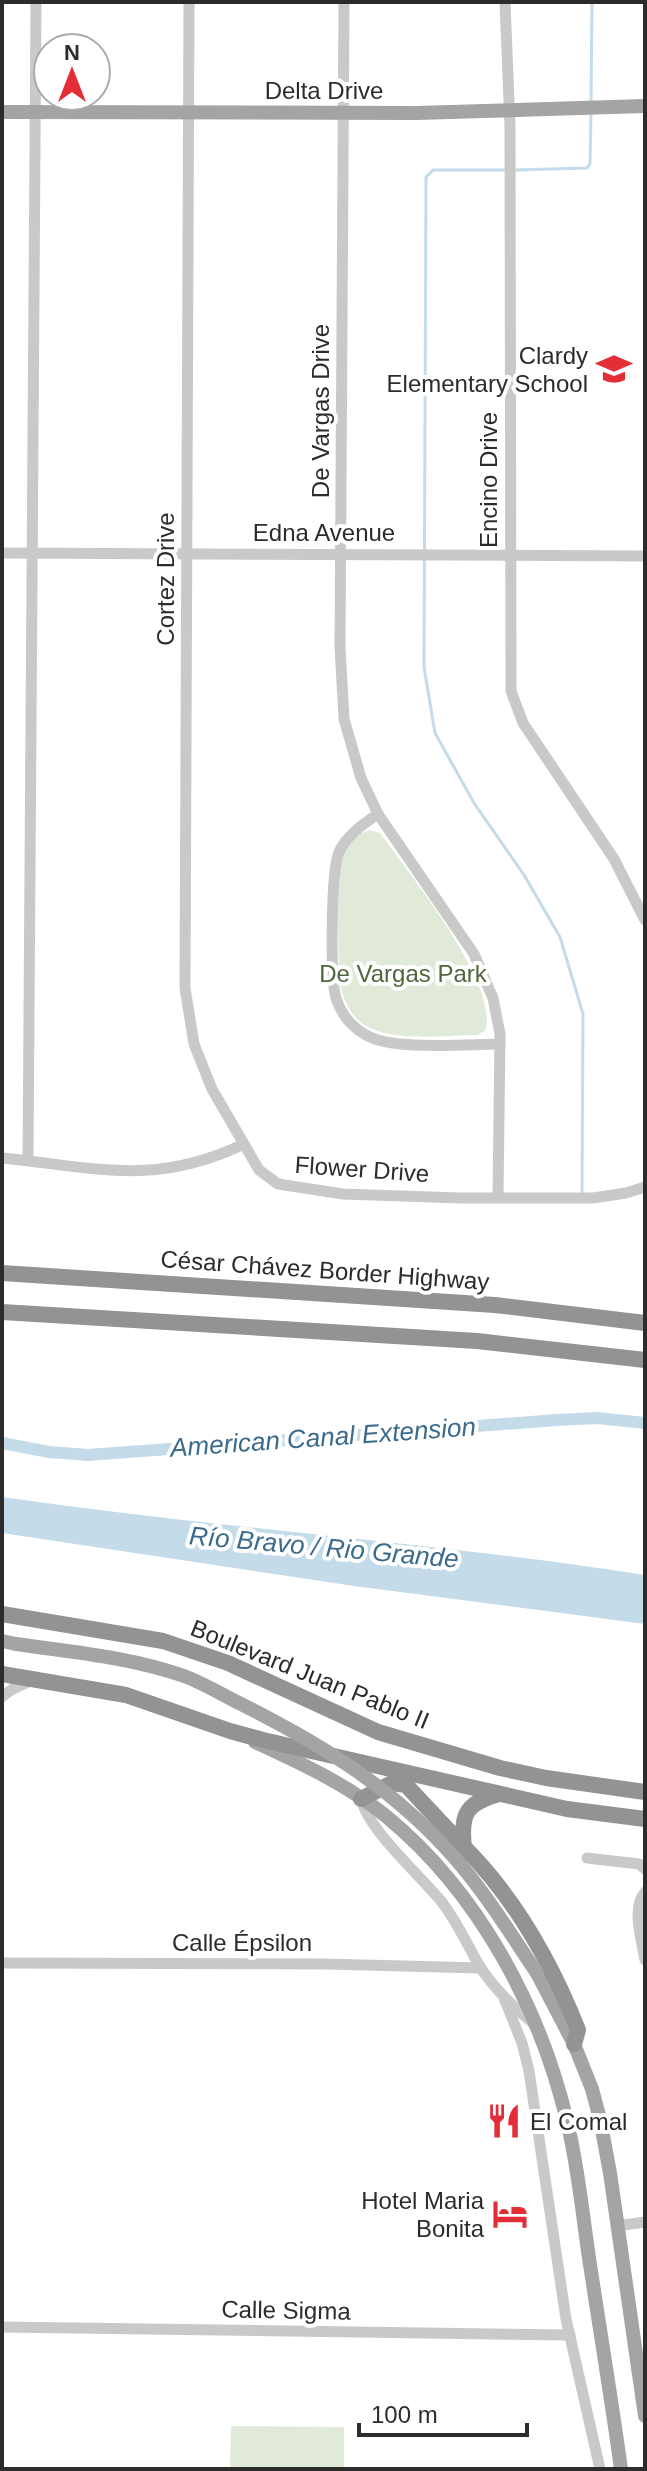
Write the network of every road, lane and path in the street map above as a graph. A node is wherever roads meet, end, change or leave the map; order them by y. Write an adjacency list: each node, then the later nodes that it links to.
1 (36, 2): 5 (street)
2 (189, 2): 12 (street, Cortez Drive)
3 (344, 2): 13 (street, De Vargas Drive)
4 (505, 2): 7 (street, Encino Drive)
5 (36, 32)
6 (645, 106): 7 (main road, Delta Drive)
7 (509, 108): 13 (main road, Delta Drive); 18 (street, Encino Drive)
8 (2, 112): 9 (main road, Delta Drive)
9 (32, 112)
10 (35, 112): 15 (street)
11 (112, 112): 12 (main road, Delta Drive)
12 (189, 112): 13 (main road, Delta Drive); 16 (street, Cortez Drive)
13 (344, 112): 17 (street, De Vargas Drive)
14 (2, 553): 15 (street, Edna Avenue)
15 (32, 553): 16 (street, Edna Avenue); 26 (street)
16 (187, 554): 17 (street, Edna Avenue); 24 (street, Cortez Drive)
17 (341, 554): 18 (street, Edna Avenue); 20 (street, De Vargas Drive)
18 (510, 555): 19 (street, Edna Avenue); 21 (street, Encino Drive)
19 (645, 556)
20 (378, 814): 23 (street, De Vargas Drive); 23 (street)
21 (641, 898): 22 (street, Encino Drive)
22 (645, 920)
23 (500, 1044): 28 (street, De Vargas Drive)
24 (242, 1145): 26 (street); 28 (street, Flower Drive)
25 (2, 1158): 26 (street)
26 (28, 1160)
27 (645, 1187): 28 (street, Flower Drive)
28 (498, 1197)
29 (2, 1273): 31 (highway, César Chávez Border Highway)
30 (2, 1312): 32 (highway)
31 (645, 1323)
32 (645, 1360)
33 (2, 1614): 39 (highway, Boulevard Juan Pablo II)
34 (9, 1642): 52 (main road, bridge)
35 (2, 1674): 36 (highway)
36 (37, 1678): 37 (street); 38 (highway)
37 (2, 1697)
38 (230, 1731): 40 (highway); 41 (main road)
39 (645, 1792)
40 (501, 1793): 42 (highway); 43 (highway)
41 (361, 1799): 43 (highway); 49 (street); 51 (main road)
42 (645, 1819)
43 (464, 1847): 52 (highway)
44 (587, 1858): 45 (street)
45 (645, 1869)
46 (645, 1892): 47 (street)
47 (645, 1960)
48 (2, 1963): 49 (street, Calle Épsilon)
49 (481, 1968): 50 (street)
50 (504, 1998): 51 (street); 56 (street)
51 (534, 2024): 59 (main road)
52 (574, 2044): 54 (main road)
53 (645, 2222): 54 (street)
54 (617, 2226): 57 (main road)
55 (2, 2327): 56 (street, Calle Sigma)
56 (570, 2335): 58 (street)
57 (645, 2416)
58 (600, 2469)
59 (621, 2469)

